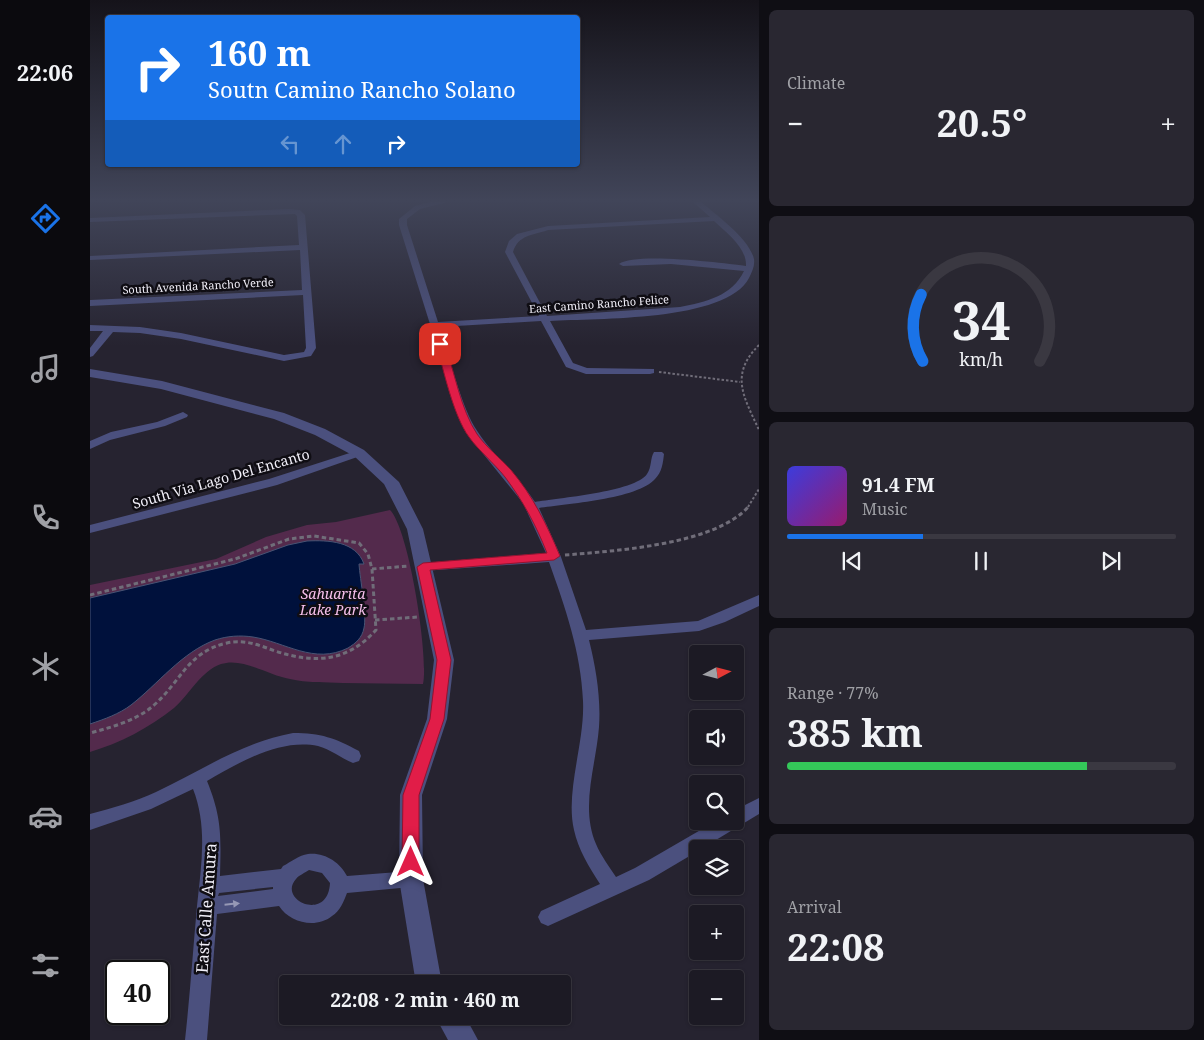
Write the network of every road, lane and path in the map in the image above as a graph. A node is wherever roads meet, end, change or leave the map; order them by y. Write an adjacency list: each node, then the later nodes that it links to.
1 (270, 250): 6 (street)
2 (303, 250): 9 (street)
3 (412, 250): 14 (street)
4 (510, 250): 13 (street)
5 (745, 250): 8 (street)
6 (90, 258)
7 (623, 264): 8 (street)
8 (749, 269): 11 (street, East Camino Rancho Felice)
9 (307, 292): 10 (street, South Avenida Rancho Verde); 16 (street)
10 (90, 303)
11 (692, 308): 12 (street); 13 (street, East Camino Rancho Felice)
12 (702, 315)
13 (544, 319): 14 (street, East Camino Rancho Felice); 19 (street)
14 (435, 325): 28 (street)
15 (90, 328): 16 (street)
16 (111, 328): 18 (street)
17 (759, 345): 21 (path)
18 (90, 354)
19 (650, 371): 21 (path)
20 (90, 372): 25 (street)
21 (740, 382): 23 (path)
22 (182, 415): 24 (street)
23 (759, 430)
24 (90, 446)
25 (359, 453): 29 (street, South Via Lago Del Encanto); 31 (street)
26 (658, 454): 28 (street)
27 (759, 489): 30 (path)
28 (531, 506): 30 (street)
29 (90, 529)
30 (554, 556): 31 (street); 37 (street)
31 (423, 566): 32 (path); 35 (street)
32 (372, 569): 33 (path); 36 (path)
33 (90, 594)
34 (759, 600): 37 (street)
35 (434, 615): 36 (path); 46 (street)
36 (375, 620): 38 (path)
37 (580, 636): 49 (street)
38 (90, 732)
39 (353, 756): 40 (street)
40 (198, 779): 43 (street); 48 (street, East Calle Amura)
41 (759, 805): 42 (street)
42 (744, 814)
43 (90, 822)
44 (717, 830): 49 (street)
45 (286, 877): 47 (street); 48 (street); 50 (street)
46 (411, 879): 47 (street); 53 (street)
47 (340, 885): 50 (street)
48 (210, 886): 51 (street, East Calle Amura)
49 (613, 888): 52 (street)
50 (283, 897): 51 (street, one-way to 50)
51 (207, 906): 55 (street, East Calle Amura)
52 (548, 917)
53 (427, 975)
54 (455, 1025): 56 (street)
55 (196, 1040)
56 (464, 1040)

